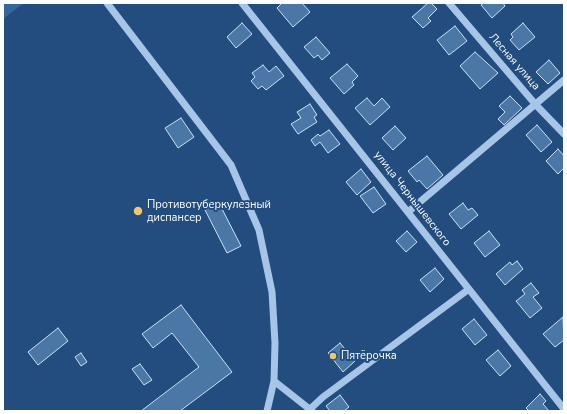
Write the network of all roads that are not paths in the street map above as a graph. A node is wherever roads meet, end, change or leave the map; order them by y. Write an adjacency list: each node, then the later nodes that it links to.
1 (107, 3): 9 (street)
2 (242, 3): 7 (street, улица Чернышевского)
3 (449, 3): 5 (street, Лесная улица)
4 (564, 80): 5 (street)
5 (536, 104): 6 (street, Лесная улица); 7 (street)
6 (564, 134)
7 (408, 212): 8 (street, улица Чернышевского)
8 (469, 289): 10 (street, улица Чернышевского); 11 (street)
9 (274, 381): 11 (street); 12 (street)
10 (564, 409)
11 (310, 410)
12 (267, 411)

